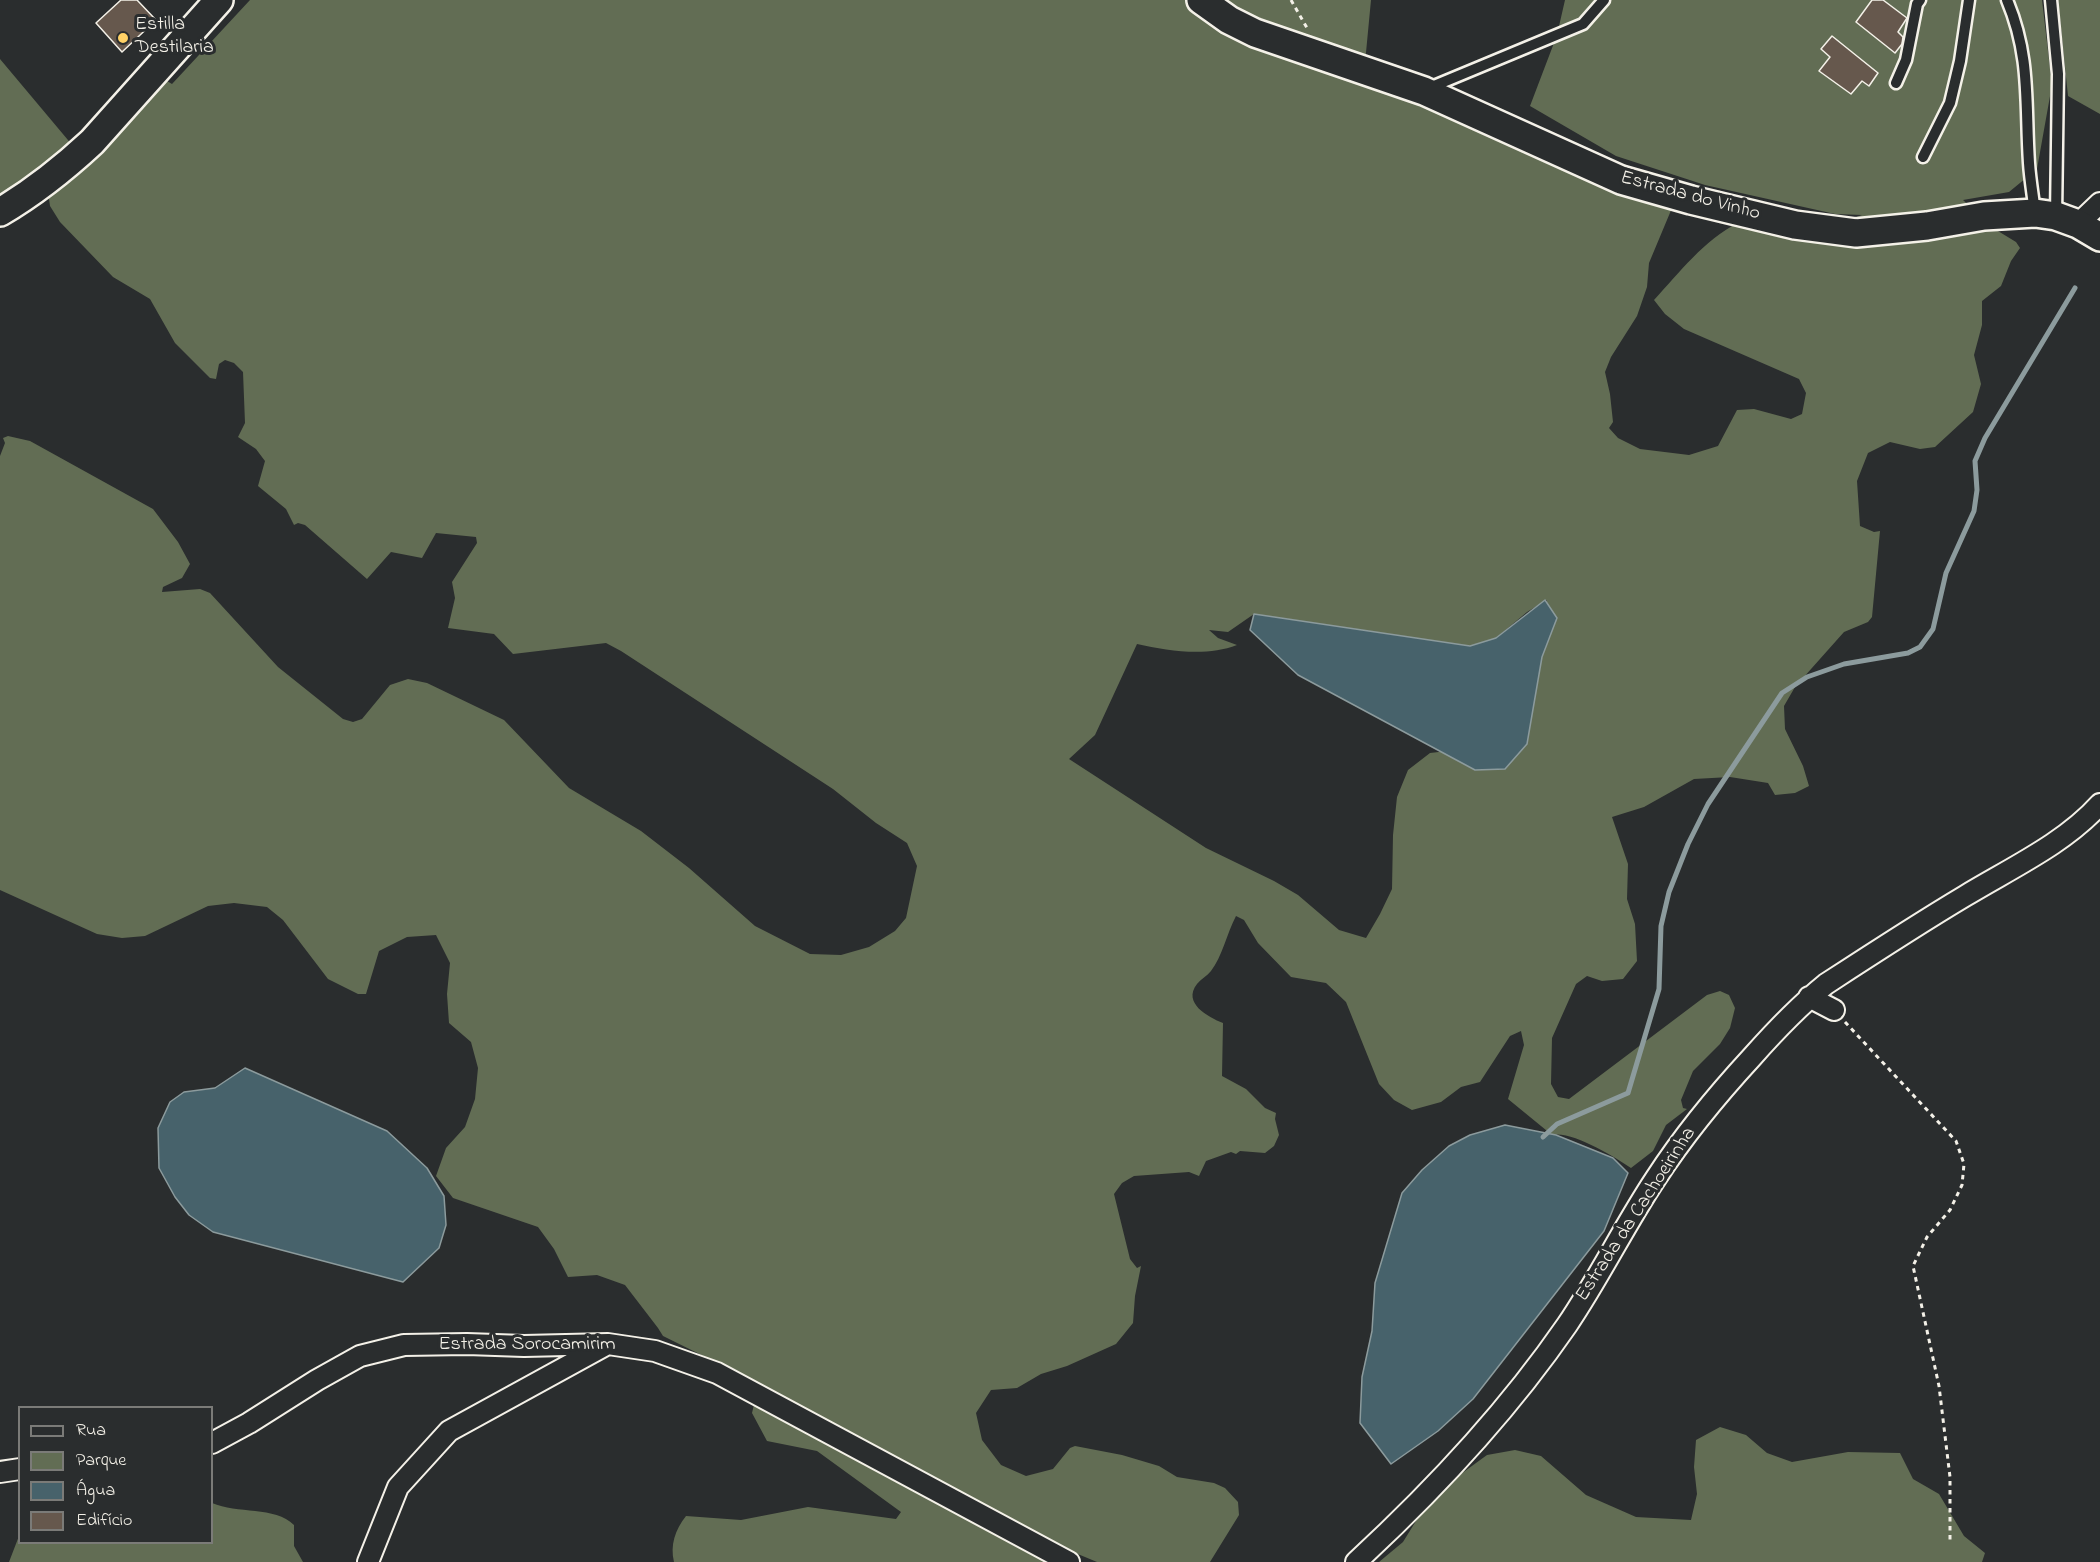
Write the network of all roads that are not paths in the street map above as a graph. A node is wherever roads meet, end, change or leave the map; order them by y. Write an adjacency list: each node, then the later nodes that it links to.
1 (219, 0): 12 (main road)
2 (1201, 0): 9 (main road, Estrada do Vinho)
3 (1604, 0): 9 (lane)
4 (1920, 0): 8 (lane)
5 (1969, 0): 10 (lane)
6 (2007, 0): 13 (lane)
7 (2051, 0): 13 (lane)
8 (1896, 83)
9 (1424, 91): 13 (main road, Estrada do Vinho)
10 (1923, 157)
11 (2100, 203): 13 (street)
12 (0, 212)
13 (2067, 223)
14 (2100, 804): 15 (street, Estrada da Cachoeirinha)
15 (1809, 997): 16 (street); 23 (street, Estrada da Cachoeirinha)
16 (1834, 1010)
17 (608, 1344): 18 (street, Estrada Sorocamirim); 21 (street); 22 (street, Estrada Sorocamirim)
18 (213, 1442)
19 (18, 1469): 20 (street)
20 (0, 1472)
21 (368, 1562)
22 (1069, 1562)
23 (1356, 1562)

